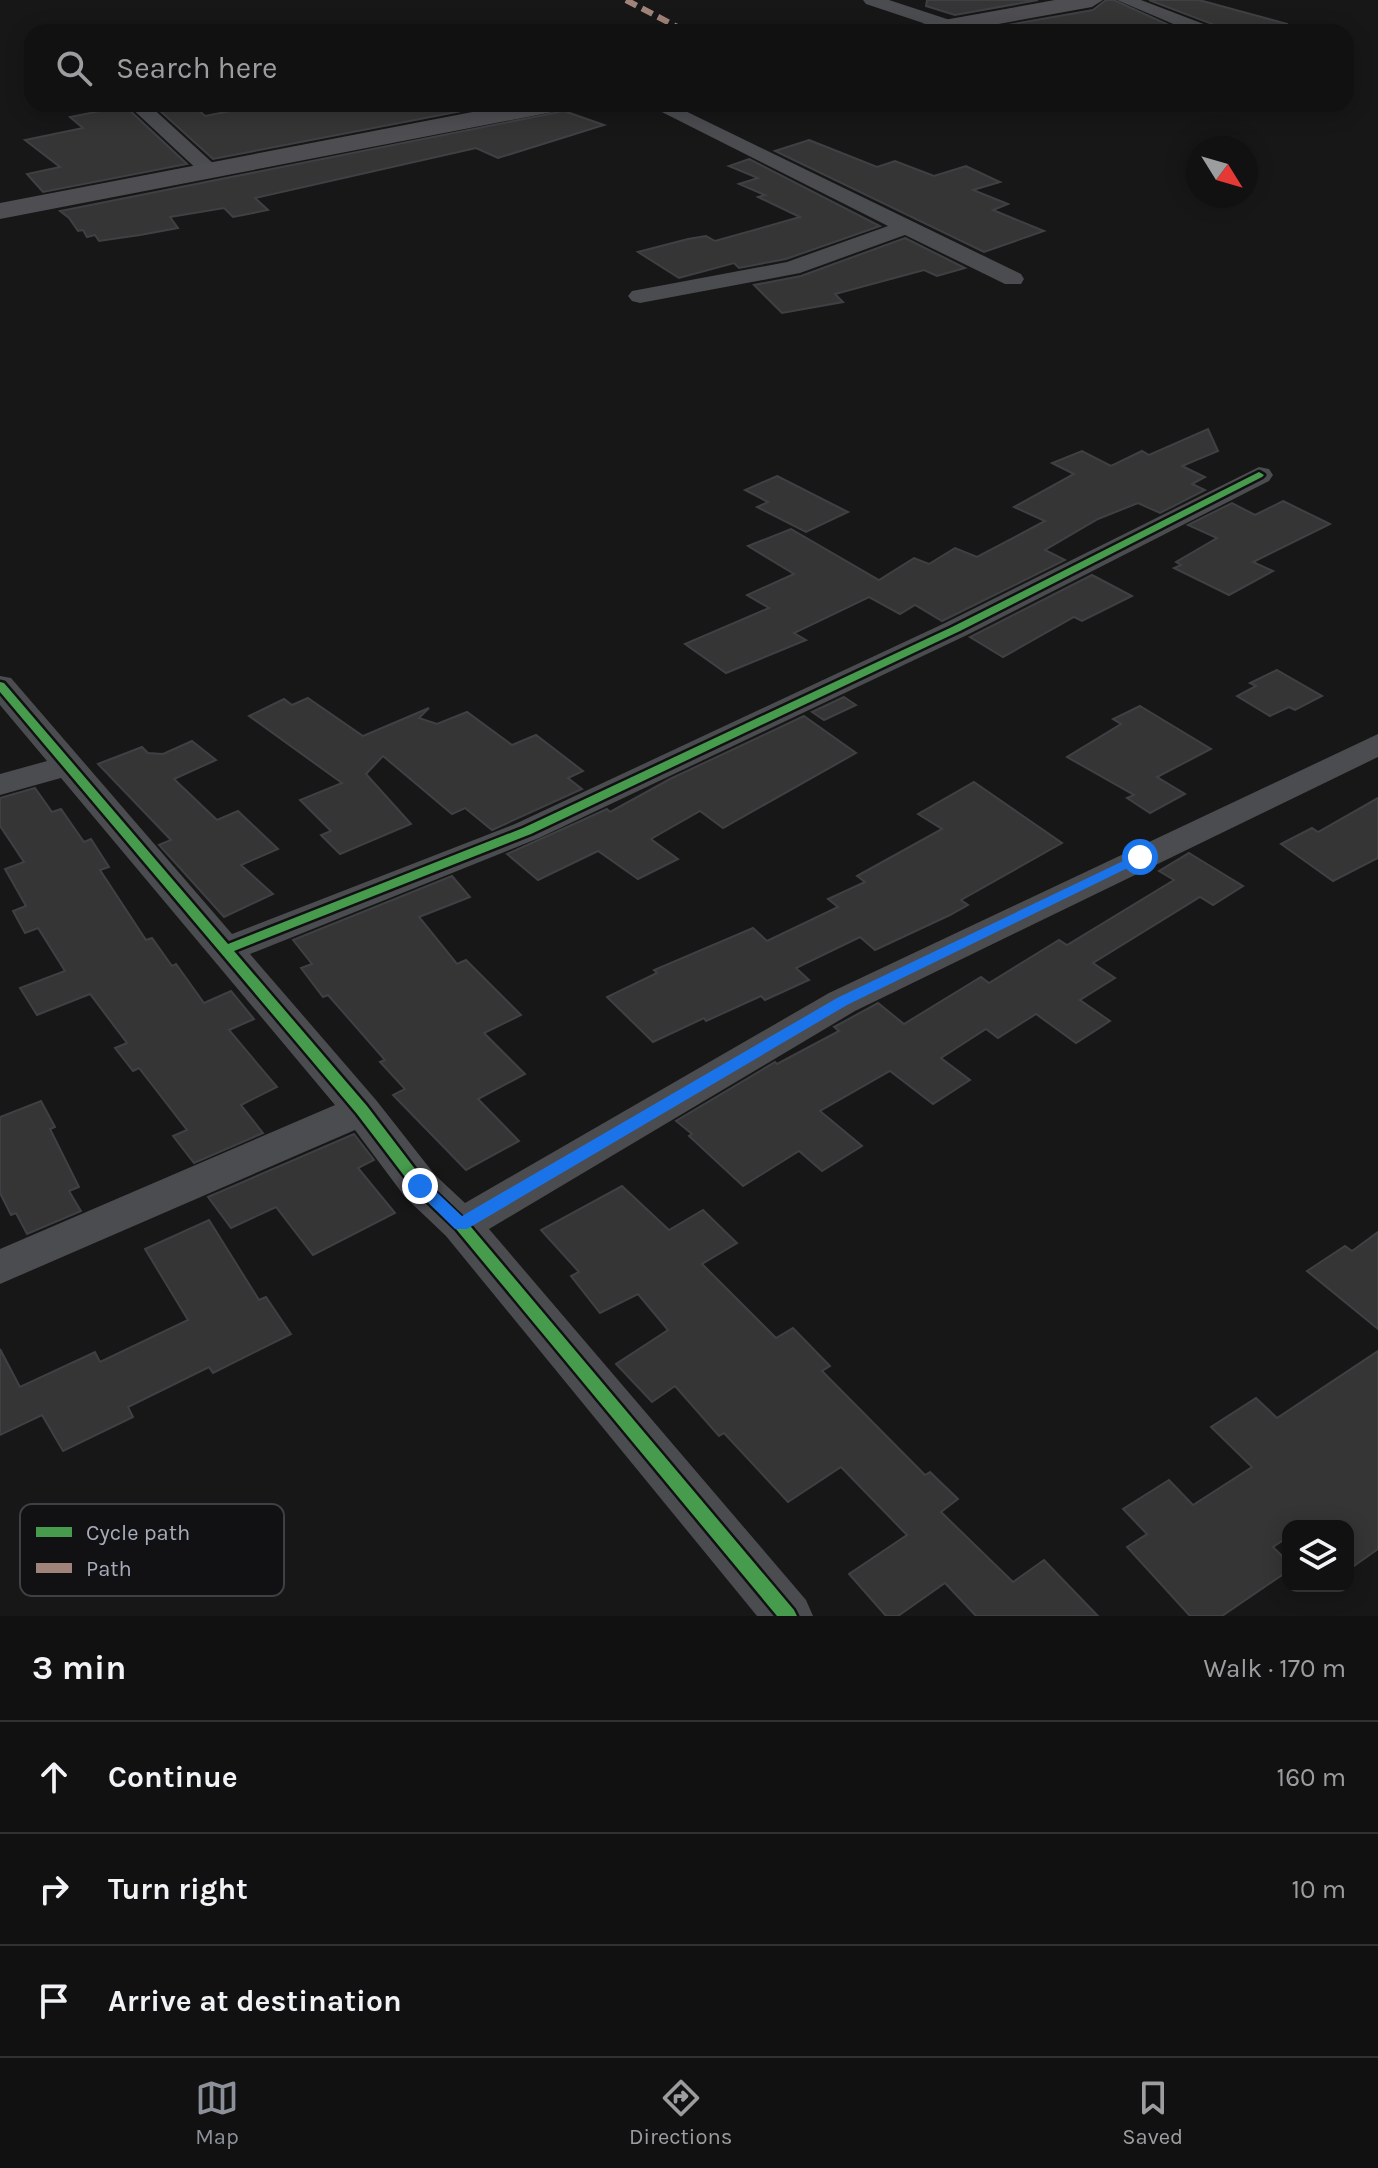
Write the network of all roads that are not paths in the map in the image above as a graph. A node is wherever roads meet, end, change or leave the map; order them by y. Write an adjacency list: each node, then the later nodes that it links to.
1 (872, 0): 4 (street)
2 (1092, 0): 5 (main road)
3 (1126, 0): 6 (street)
4 (944, 24)
5 (953, 24)
6 (1188, 24)
7 (146, 112): 10 (street)
8 (511, 112): 10 (main road)
9 (673, 112): 12 (street)
10 (209, 170): 11 (main road)
11 (0, 211)
12 (908, 226): 13 (street); 14 (street)
13 (1013, 279)
14 (640, 296)
15 (1259, 475): 20 (street)
16 (0, 685): 18 (street)
17 (1378, 744): 22 (street)
18 (68, 765): 19 (street); 20 (street)
19 (0, 785)
20 (225, 950): 21 (street)
21 (362, 1110): 22 (street); 23 (street)
22 (461, 1225): 24 (street)
23 (0, 1267)
24 (788, 1616)

